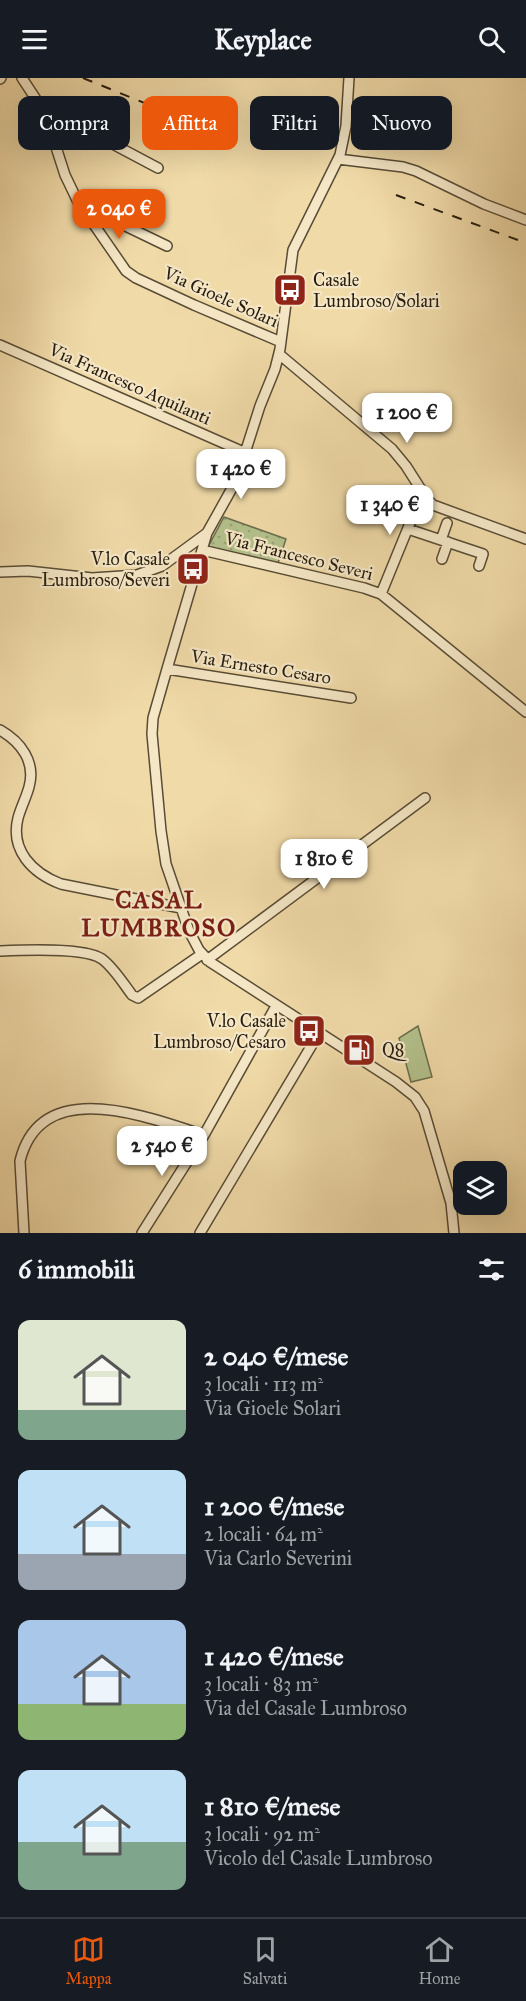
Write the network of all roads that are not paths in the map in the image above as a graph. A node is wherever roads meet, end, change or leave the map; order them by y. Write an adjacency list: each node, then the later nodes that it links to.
1 (22, 78): 3 (street, Via Gioele Solari)
2 (349, 78): 6 (street)
3 (34, 96)
4 (57, 150): 8 (street, Via Gioele Solari)
5 (124, 150): 7 (street)
6 (338, 159): 9 (street); 11 (street)
7 (158, 168)
8 (78, 203): 10 (street, Via Gioele Solari); 11 (street, Via Gioele Solari)
9 (526, 220)
10 (167, 246)
11 (281, 342): 13 (street)
12 (0, 345): 14 (street, Via Francesco Aquilanti)
13 (279, 354): 14 (street); 15 (street)
14 (246, 453): 18 (street)
15 (425, 497): 17 (street); 19 (street)
16 (447, 523): 20 (street)
17 (408, 529): 20 (street); 25 (street)
18 (207, 532): 21 (street); 24 (street)
19 (526, 539)
20 (445, 541): 22 (street); 23 (street)
21 (202, 550): 25 (street, Via Francesco Severi); 26 (street)
22 (442, 558)
23 (479, 566)
24 (0, 572)
25 (381, 594): 28 (street, Via Francesco Severi)
26 (167, 669): 27 (street, Via Ernesto Cesaro); 31 (street)
27 (351, 698)
28 (526, 712)
29 (0, 730): 31 (street)
30 (425, 798): 33 (street)
31 (181, 908): 33 (street)
32 (0, 951): 33 (street)
33 (205, 957): 34 (street)
34 (276, 1006): 35 (street); 36 (street)
35 (319, 1033): 39 (street); 40 (street)
36 (204, 1135): 37 (street); 38 (street)
37 (24, 1233)
38 (141, 1233)
39 (200, 1233)
40 (454, 1233)

